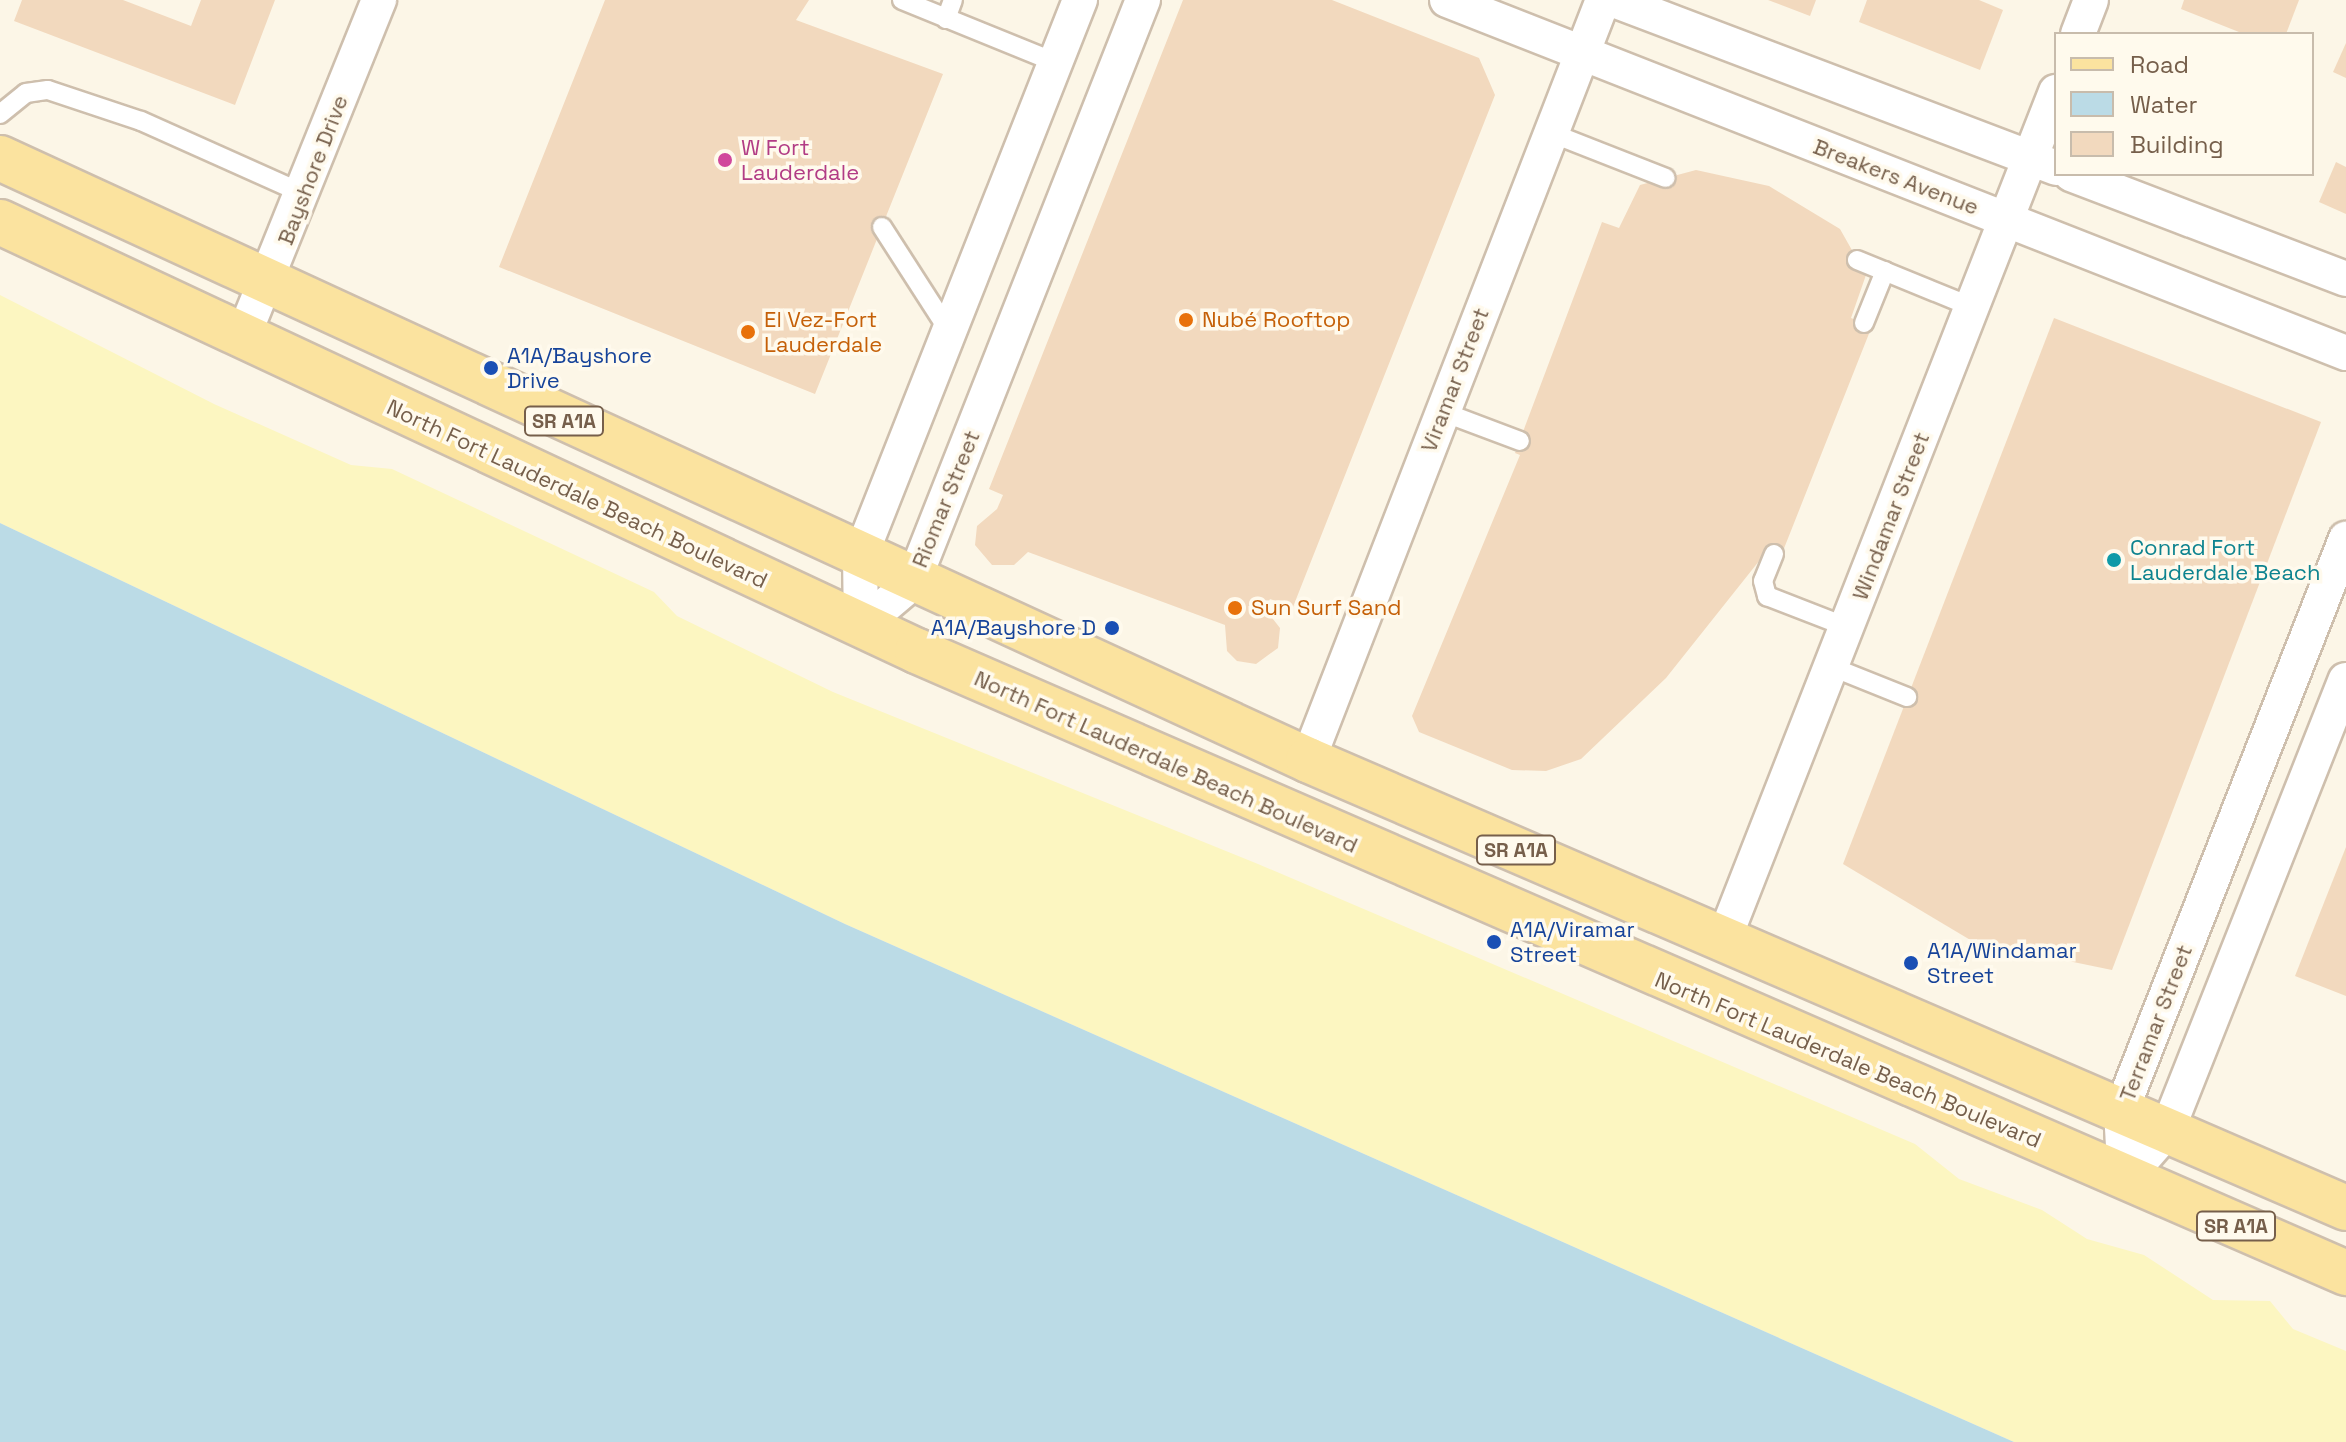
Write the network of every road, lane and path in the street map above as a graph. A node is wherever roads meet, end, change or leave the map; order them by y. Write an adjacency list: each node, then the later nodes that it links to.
1 (379, 0): 21 (street, Bayshore Drive)
2 (902, 0): 10 (lane)
3 (953, 0): 10 (lane)
4 (1080, 0): 13 (street)
5 (1143, 0): 39 (street, Riomar Street)
6 (1447, 0): 12 (street, Breakers Avenue)
7 (1603, 0): 12 (street, Viramar Street)
8 (1614, 0): 18 (street)
9 (2091, 0): 11 (street)
10 (946, 19): 13 (lane)
11 (2079, 32)
12 (1582, 54): 16 (street, Viramar Street); 22 (street, Breakers Avenue)
13 (1055, 62): 31 (street)
14 (2054, 103): 18 (street, Windamar Street)
15 (0, 114): 21 (lane)
16 (1551, 133): 20 (lane); 34 (street, Viramar Street)
17 (0, 158): 28 (main road, SR A1A)
18 (2043, 163): 22 (street, Windamar Street)
19 (2076, 176): 27 (street)
20 (1666, 178)
21 (304, 194): 28 (street, Bayshore Drive)
22 (2006, 219): 29 (street, Windamar Street); 33 (street, Breakers Avenue)
23 (0, 222): 32 (main road, North Fort Lauderdale Beach Boulevard / SR A1A)
24 (882, 227): 31 (lane)
25 (1857, 260): 26 (lane)
26 (1885, 271): 29 (lane); 30 (lane)
27 (2346, 279)
28 (269, 284): 32 (street, Bayshore Drive); 38 (main road, SR A1A)
29 (1972, 307): 41 (street, Windamar Street)
30 (1864, 323)
31 (949, 331): 38 (street)
32 (242, 339): 40 (main road, North Fort Lauderdale Beach Boulevard / SR A1A)
33 (2346, 353)
34 (1443, 412): 35 (lane); 45 (street, Viramar Street)
35 (1520, 441)
36 (2346, 539): 47 (street, Terramar Street)
37 (1774, 554): 41 (lane)
38 (860, 557): 39 (main road, SR A1A); 40 (street)
39 (913, 582): 40 (street, Riomar Street); 45 (main road, SR A1A)
40 (861, 626): 49 (main road, North Fort Lauderdale Beach Boulevard / SR A1A)
41 (1847, 627): 42 (street, Windamar Street)
42 (1832, 667): 44 (lane); 46 (street, Windamar Street)
43 (2346, 680): 48 (street)
44 (1907, 697)
45 (1308, 760): 46 (main road, SR A1A)
46 (1724, 939): 47 (main road, SR A1A)
47 (2121, 1111): 48 (main road, SR A1A); 49 (street, Terramar Street)
48 (2167, 1131): 49 (street); 50 (main road, SR A1A)
49 (2125, 1179): 51 (main road, North Fort Lauderdale Beach Boulevard / SR A1A)
50 (2346, 1208)
51 (2346, 1273)

